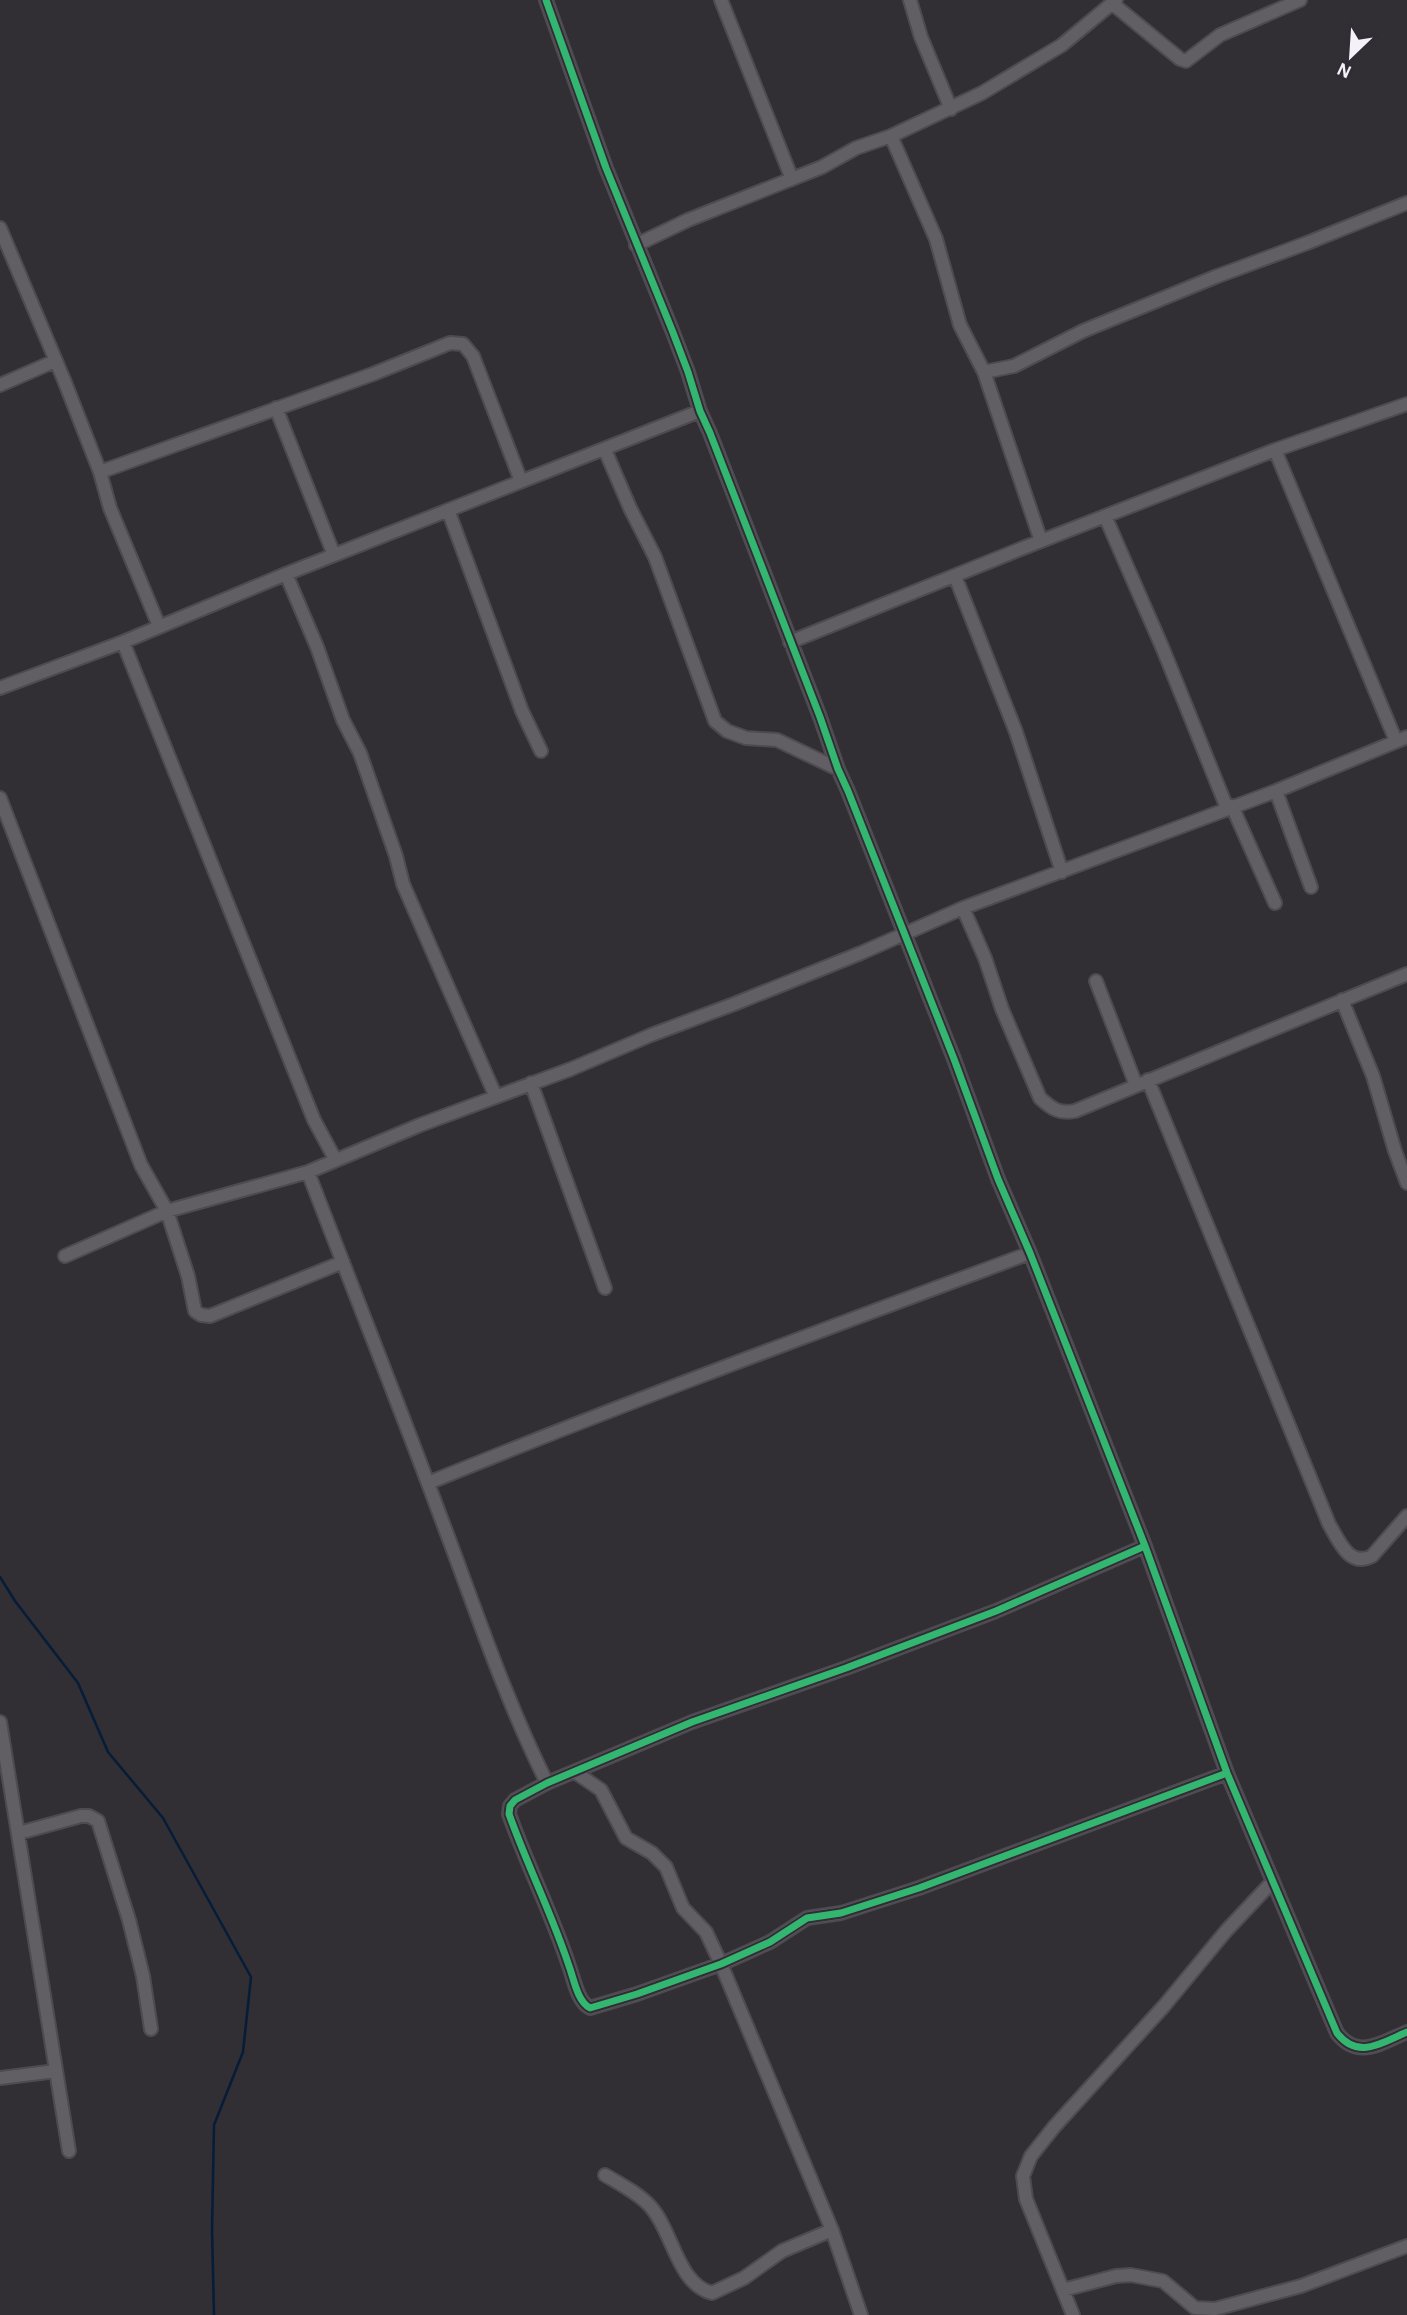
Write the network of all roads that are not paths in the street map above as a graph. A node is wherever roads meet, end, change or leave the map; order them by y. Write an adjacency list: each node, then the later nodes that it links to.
1 (546, 0): 11 (street)
2 (721, 0): 8 (street)
3 (910, 0): 6 (street)
4 (1300, 0): 5 (street)
5 (1115, 2): 6 (street)
6 (950, 109): 7 (street)
7 (891, 136): 8 (street); 13 (street)
8 (792, 179): 11 (street)
9 (1407, 203): 13 (street)
10 (0, 228): 12 (street)
11 (636, 245): 17 (street)
12 (55, 361): 14 (street); 20 (street)
13 (984, 372): 24 (street)
14 (0, 385)
15 (1407, 404): 19 (street)
16 (276, 408): 20 (street); 21 (street); 25 (street)
17 (700, 411): 18 (street); 30 (street)
18 (605, 450): 21 (street); 34 (street)
19 (1275, 450): 23 (street); 32 (street)
20 (100, 472): 28 (street)
21 (521, 481): 22 (street)
22 (448, 510): 25 (street); 33 (street)
23 (1105, 516): 24 (street); 37 (street)
24 (1041, 541): 27 (street)
25 (334, 555): 26 (street)
26 (286, 574): 28 (street); 48 (street)
27 (955, 576): 30 (street); 38 (street)
28 (159, 626): 29 (street)
29 (123, 642): 31 (street); 49 (street)
30 (790, 642): 34 (street)
31 (0, 688)
32 (1402, 739): 35 (street)
33 (541, 751)
34 (838, 769): 42 (street)
35 (1276, 791): 37 (street); 39 (street)
36 (0, 798): 52 (street)
37 (1230, 807): 38 (street); 40 (street)
38 (1062, 872): 41 (street)
39 (1311, 887)
40 (1275, 903)
41 (963, 908): 42 (street); 46 (street)
42 (905, 934): 47 (street); 53 (street)
43 (1407, 974): 45 (street)
44 (1096, 981): 46 (street)
45 (1342, 1000): 46 (street); 51 (street)
46 (1142, 1082): 58 (street)
47 (531, 1083): 48 (street); 56 (street)
48 (496, 1097): 49 (street)
49 (335, 1160): 50 (street)
50 (307, 1172): 52 (street); 55 (street)
51 (1407, 1183)
52 (167, 1211): 54 (street); 55 (street)
53 (1030, 1253): 57 (street); 59 (street)
54 (65, 1256)
55 (342, 1262): 57 (street)
56 (605, 1288)
57 (428, 1483): 63 (street)
58 (1407, 1516)
59 (1145, 1546): 61 (street); 62 (street)
60 (0, 1722): 64 (street)
61 (575, 1772): 63 (street); 66 (street)
62 (1227, 1773): 65 (street); 66 (street)
63 (547, 1783): 66 (street)
64 (19, 1833): 67 (street); 69 (street)
65 (1273, 1881): 68 (street); 75 (street)
66 (721, 1964): 73 (street)
67 (151, 2029)
68 (1407, 2032)
69 (57, 2071): 70 (street); 71 (street)
70 (0, 2078)
71 (69, 2151)
72 (605, 2175): 73 (street)
73 (832, 2230): 76 (street)
74 (1407, 2246): 75 (street)
75 (1063, 2290): 77 (street)
76 (861, 2315)
77 (1073, 2315)

